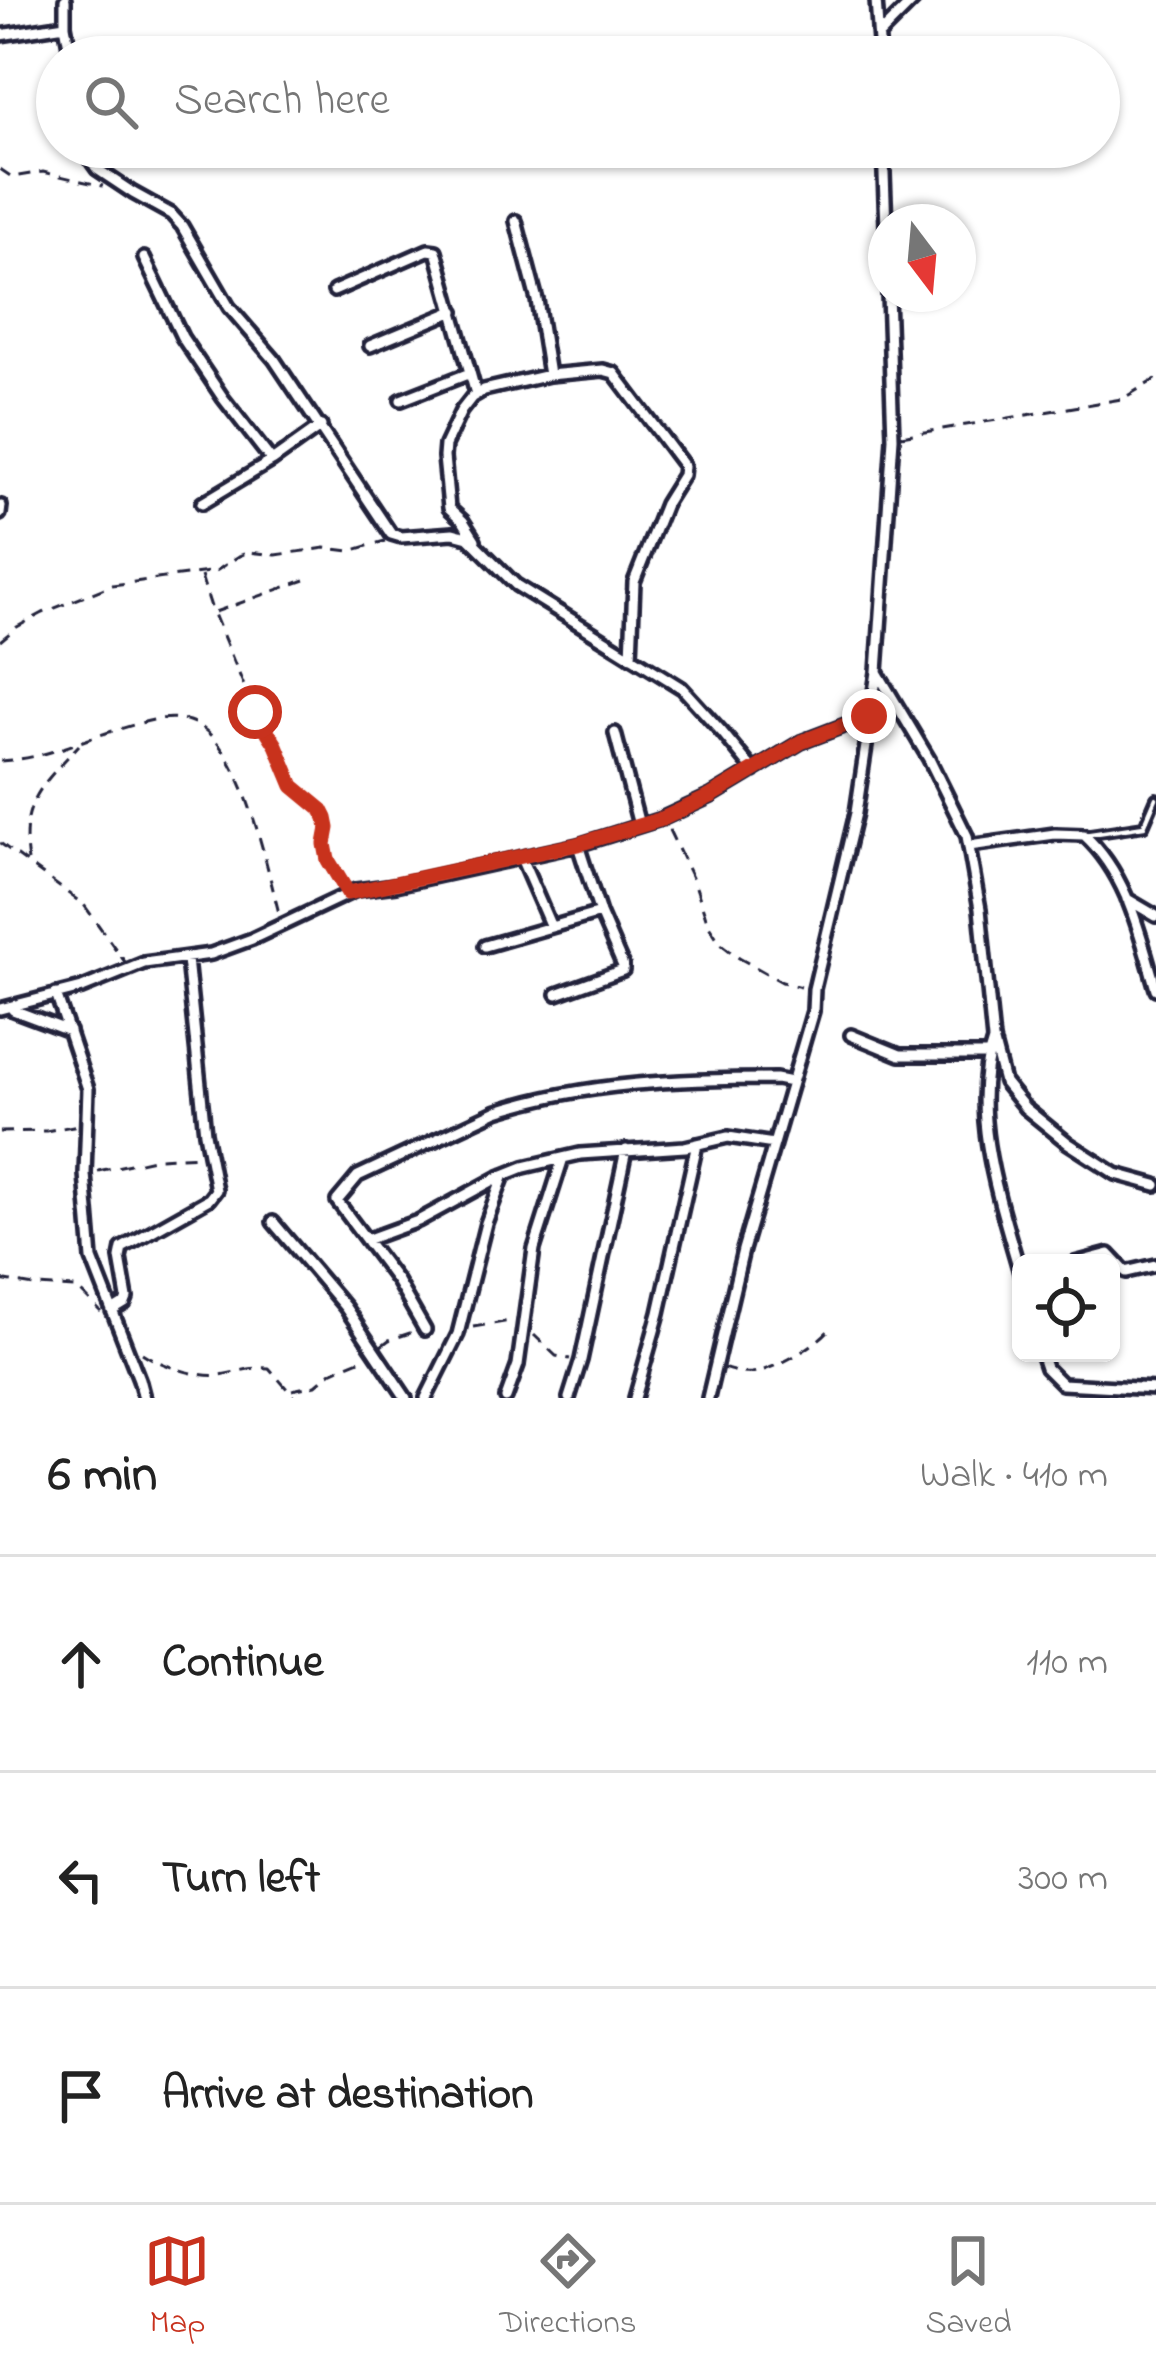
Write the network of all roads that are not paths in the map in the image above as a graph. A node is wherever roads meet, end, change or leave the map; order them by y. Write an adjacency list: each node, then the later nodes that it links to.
1 (65, 0): 4 (street)
2 (876, 0): 6 (street)
3 (914, 0): 6 (street)
4 (65, 25): 5 (street); 7 (street)
5 (0, 34)
6 (879, 35)
7 (67, 36)
8 (96, 168): 21 (street)
9 (884, 168): 10 (street)
10 (885, 204)
11 (516, 221): 18 (street)
12 (145, 258): 22 (street)
13 (334, 291): 14 (street)
14 (454, 311): 16 (street); 17 (street)
15 (889, 312): 26 (street)
16 (370, 346)
17 (470, 373): 19 (street); 20 (street)
18 (549, 375): 19 (street); 25 (street)
19 (476, 394): 24 (street)
20 (400, 400)
21 (321, 426): 22 (street); 24 (street)
22 (272, 461): 23 (street)
23 (202, 503)
24 (477, 545): 25 (street)
25 (632, 657): 29 (street)
26 (878, 672): 27 (street); 34 (street)
27 (869, 716): 29 (street); 50 (street)
28 (616, 733): 31 (street)
29 (754, 771): 31 (street)
30 (1156, 798): 32 (lane)
31 (639, 825): 33 (street)
32 (1084, 835): 34 (street); 36 (street)
33 (578, 844): 35 (street); 37 (street)
34 (969, 846): 48 (street)
35 (521, 858): 39 (street); 41 (street)
36 (1127, 899): 38 (street); 42 (street)
37 (600, 913): 39 (street); 44 (street)
38 (1156, 916)
39 (551, 927): 40 (street)
40 (485, 946)
41 (187, 959): 43 (street); 62 (street)
42 (1156, 989)
43 (56, 994): 45 (street); 46 (street)
44 (557, 994)
45 (4, 1009): 46 (street)
46 (68, 1031): 62 (street)
47 (850, 1035): 49 (street)
48 (993, 1040): 49 (street); 56 (street)
49 (988, 1054): 59 (street)
50 (791, 1082): 52 (street); 58 (street)
51 (697, 1144): 52 (street); 53 (street); 71 (street)
52 (774, 1144): 72 (street)
53 (626, 1150): 54 (street); 70 (street)
54 (563, 1158): 55 (street); 69 (street)
55 (504, 1175): 58 (street); 68 (street)
56 (1156, 1185)
57 (273, 1222): 67 (street)
58 (366, 1240): 63 (street)
59 (1016, 1254)
60 (1120, 1264): 61 (street)
61 (1156, 1265)
62 (112, 1311): 66 (street)
63 (424, 1330)
64 (1044, 1362): 65 (street)
65 (1156, 1389)
66 (144, 1398)
67 (406, 1398)
68 (426, 1398)
69 (506, 1398)
70 (568, 1398)
71 (635, 1398)
72 (708, 1398)

